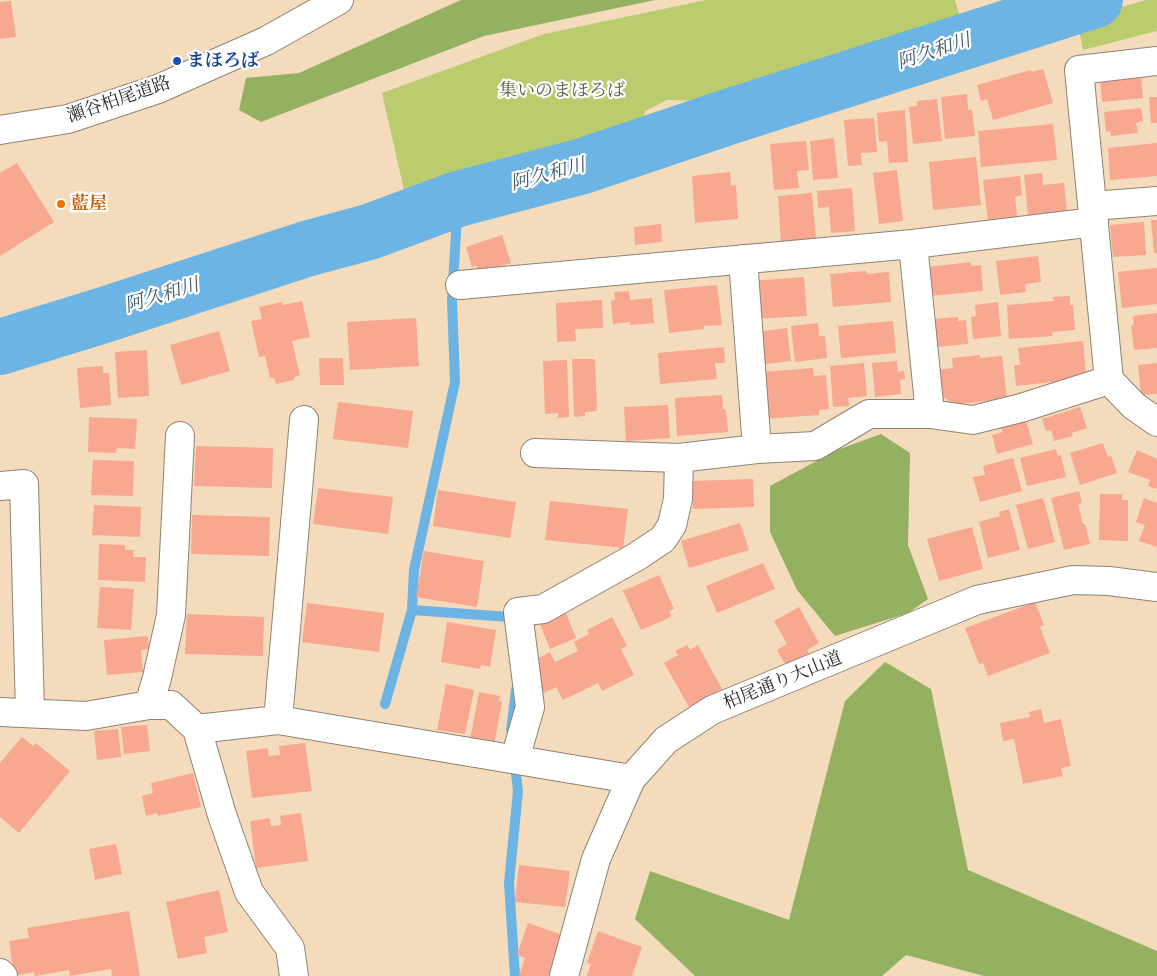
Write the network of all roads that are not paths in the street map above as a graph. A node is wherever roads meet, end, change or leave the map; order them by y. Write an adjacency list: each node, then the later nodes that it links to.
1 (339, 0): 3 (street, 瀬谷柏尾道路)
2 (1157, 61): 5 (street)
3 (0, 130)
4 (1157, 201): 5 (street)
5 (1094, 214): 6 (street); 9 (street)
6 (913, 244): 7 (street); 10 (street)
7 (743, 259): 8 (street); 14 (street)
8 (460, 285)
9 (1109, 380): 10 (street); 12 (street)
10 (930, 414): 14 (street)
11 (304, 420): 22 (street)
12 (1157, 422)
13 (180, 436): 19 (street)
14 (757, 449): 16 (street)
15 (535, 453): 16 (street)
16 (680, 458): 24 (street)
17 (0, 486): 21 (street)
18 (1157, 586): 25 (street, 柏尾通り大山道)
19 (149, 705): 21 (street); 23 (street)
20 (0, 712): 21 (street)
21 (30, 713)
22 (278, 720): 23 (street); 24 (street)
23 (197, 729): 28 (street)
24 (515, 759): 25 (street)
25 (631, 779): 29 (street, 柏尾通り大山道)
26 (0, 973): 27 (street)
27 (3, 976)
28 (294, 976)
29 (564, 976)

